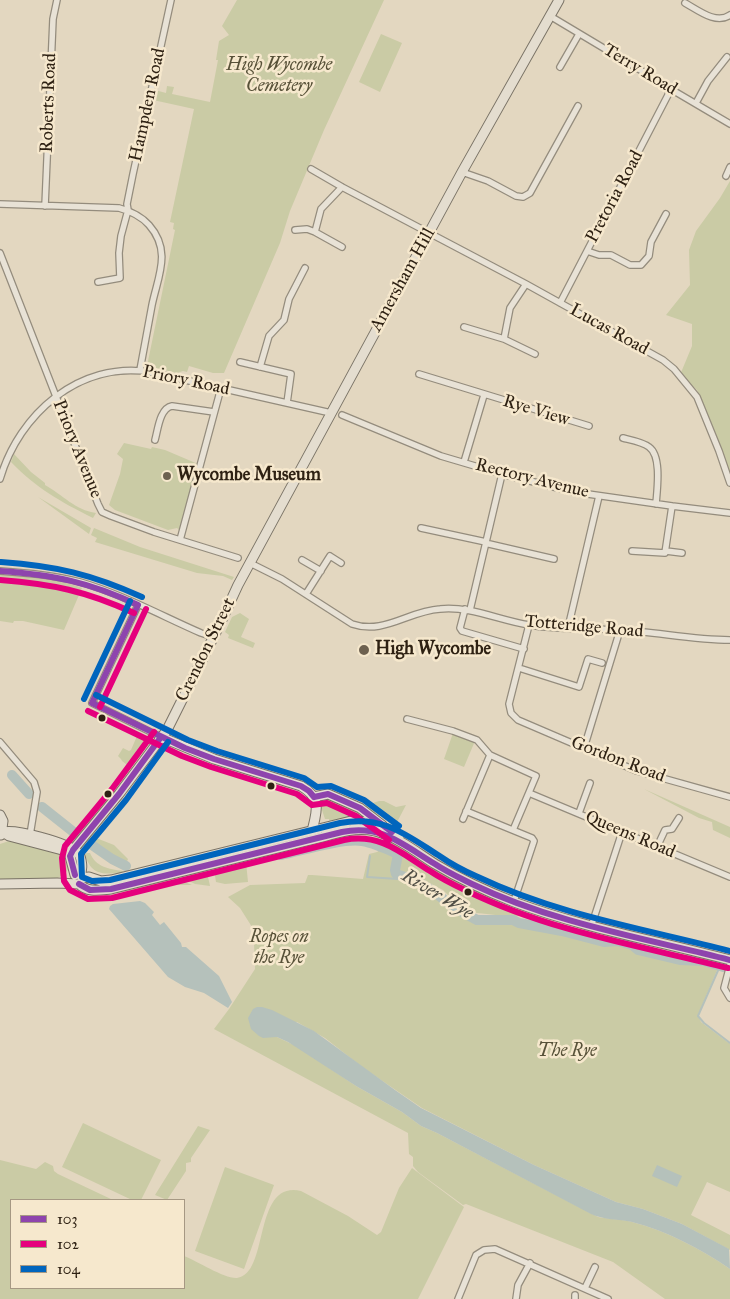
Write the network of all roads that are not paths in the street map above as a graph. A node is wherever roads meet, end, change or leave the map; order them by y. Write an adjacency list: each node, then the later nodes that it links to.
1 (57, 0): 20 (street, Roberts Road)
2 (171, 0): 21 (street, Hampden Road)
3 (558, 0): 6 (main road, Amersham Hill)
4 (684, 1): 5 (street)
5 (730, 15)
6 (550, 16): 7 (street, Terry Road); 16 (main road, Amersham Hill)
7 (579, 34): 9 (street); 10 (street, Terry Road)
8 (727, 57): 11 (street)
9 (560, 67)
10 (669, 90): 11 (street, Terry Road); 27 (street, Pretoria Road)
11 (696, 103): 13 (street, Terry Road)
12 (578, 106): 16 (street)
13 (730, 124)
14 (730, 167): 17 (street)
15 (311, 169): 18 (street, Lucas Road)
16 (462, 172): 25 (main road, Amersham Hill)
17 (726, 176)
18 (342, 187): 24 (street); 25 (street, Lucas Road)
19 (0, 204): 20 (street)
20 (45, 206): 21 (street)
21 (128, 210): 30 (street, Hampden Road); 38 (street)
22 (666, 214): 27 (street)
23 (295, 230): 24 (street)
24 (314, 232): 26 (street)
25 (429, 233): 31 (street, Lucas Road); 45 (main road, Amersham Hill)
26 (342, 247)
27 (587, 251): 32 (street, Pretoria Road)
28 (0, 253): 42 (street, Priory Avenue)
29 (305, 268): 37 (street)
30 (98, 282)
31 (526, 284): 32 (street, Lucas Road); 34 (street)
32 (560, 303): 55 (street, Lucas Road)
33 (464, 328): 34 (street)
34 (504, 339): 35 (street)
35 (534, 354)
36 (240, 362): 37 (street)
37 (260, 367): 43 (street)
38 (140, 370): 40 (street, Priory Road); 42 (street, Priory Road)
39 (419, 374): 41 (street, Rye View)
40 (220, 388): 43 (street, Priory Road); 44 (street)
41 (484, 395): 47 (street, Rye View); 52 (street, Rye View)
42 (56, 396): 54 (street, Priory Road); 61 (street, Priory Avenue)
43 (287, 402): 45 (street, Priory Road)
44 (214, 412): 49 (street); 61 (street)
45 (331, 413): 70 (main road, Amersham Hill)
46 (342, 415): 52 (street, Rectory Avenue)
47 (589, 426)
48 (623, 438): 50 (street)
49 (155, 440)
50 (632, 440): 51 (street); 57 (street)
51 (630, 447)
52 (464, 462): 53 (street, Rectory Avenue)
53 (502, 474): 56 (street, Rectory Avenue); 62 (street)
54 (0, 479)
55 (730, 483)
56 (599, 496): 57 (street, Rectory Avenue); 77 (street)
57 (656, 504): 58 (street, Rectory Avenue)
58 (672, 506): 59 (street, Rectory Avenue); 63 (street)
59 (730, 513)
60 (422, 528): 62 (street)
61 (180, 540): 66 (street, Priory Avenue)
62 (486, 542): 68 (street); 75 (street)
63 (666, 551): 64 (street); 65 (street)
64 (632, 552)
65 (682, 553)
66 (238, 558)
67 (302, 560): 71 (street)
68 (554, 560)
69 (341, 563): 71 (street)
70 (249, 564): 73 (street, Totteridge Road); 79 (main road, Crendon Street)
71 (321, 570): 73 (street)
72 (0, 571): 74 (street)
73 (306, 594): 75 (street, Totteridge Road)
74 (138, 605): 79 (street); 85 (street)
75 (467, 609): 76 (street, Totteridge Road); 81 (street)
76 (529, 625): 77 (street, Totteridge Road); 81 (street)
77 (568, 628): 78 (street, Totteridge Road)
78 (620, 630): 80 (street, Totteridge Road); 87 (street)
79 (214, 637): 85 (main road, Crendon Street)
80 (730, 640)
81 (524, 650): 83 (street)
82 (602, 663): 83 (street)
83 (519, 668): 87 (street, Gordon Road)
84 (407, 719): 88 (street)
85 (161, 737): 91 (street); 105 (main road, Crendon Street)
86 (0, 742): 102 (street)
87 (584, 748): 92 (street, Gordon Road)
88 (490, 755): 90 (street); 93 (street)
89 (590, 783): 94 (street)
90 (529, 793): 94 (street, Queens Road); 99 (street)
91 (314, 797): 98 (street); 103 (street)
92 (730, 797)
93 (466, 811): 97 (street); 99 (street)
94 (579, 814): 100 (street, Queens Road)
95 (0, 815): 101 (main road)
96 (679, 818): 104 (street)
97 (463, 819)
98 (383, 830): 103 (main road); 109 (main road)
99 (513, 830): 109 (street)
100 (622, 832): 104 (street, Queens Road); 110 (street)
101 (1, 833): 102 (main road); 105 (main road)
102 (30, 835): 105 (main road)
103 (312, 835): 107 (main road)
104 (657, 847): 106 (street, Queens Road)
105 (73, 850): 107 (main road)
106 (730, 877)
107 (78, 879): 108 (main road)
108 (0, 884)
109 (514, 902): 110 (main road)
110 (591, 927): 111 (main road)
111 (730, 960)
112 (730, 965): 113 (street)
113 (730, 998)
114 (530, 1263): 116 (street); 117 (street); 118 (street)
115 (595, 1267): 116 (street)
116 (585, 1288): 119 (street)
117 (458, 1299)
118 (516, 1299)
119 (608, 1299)

